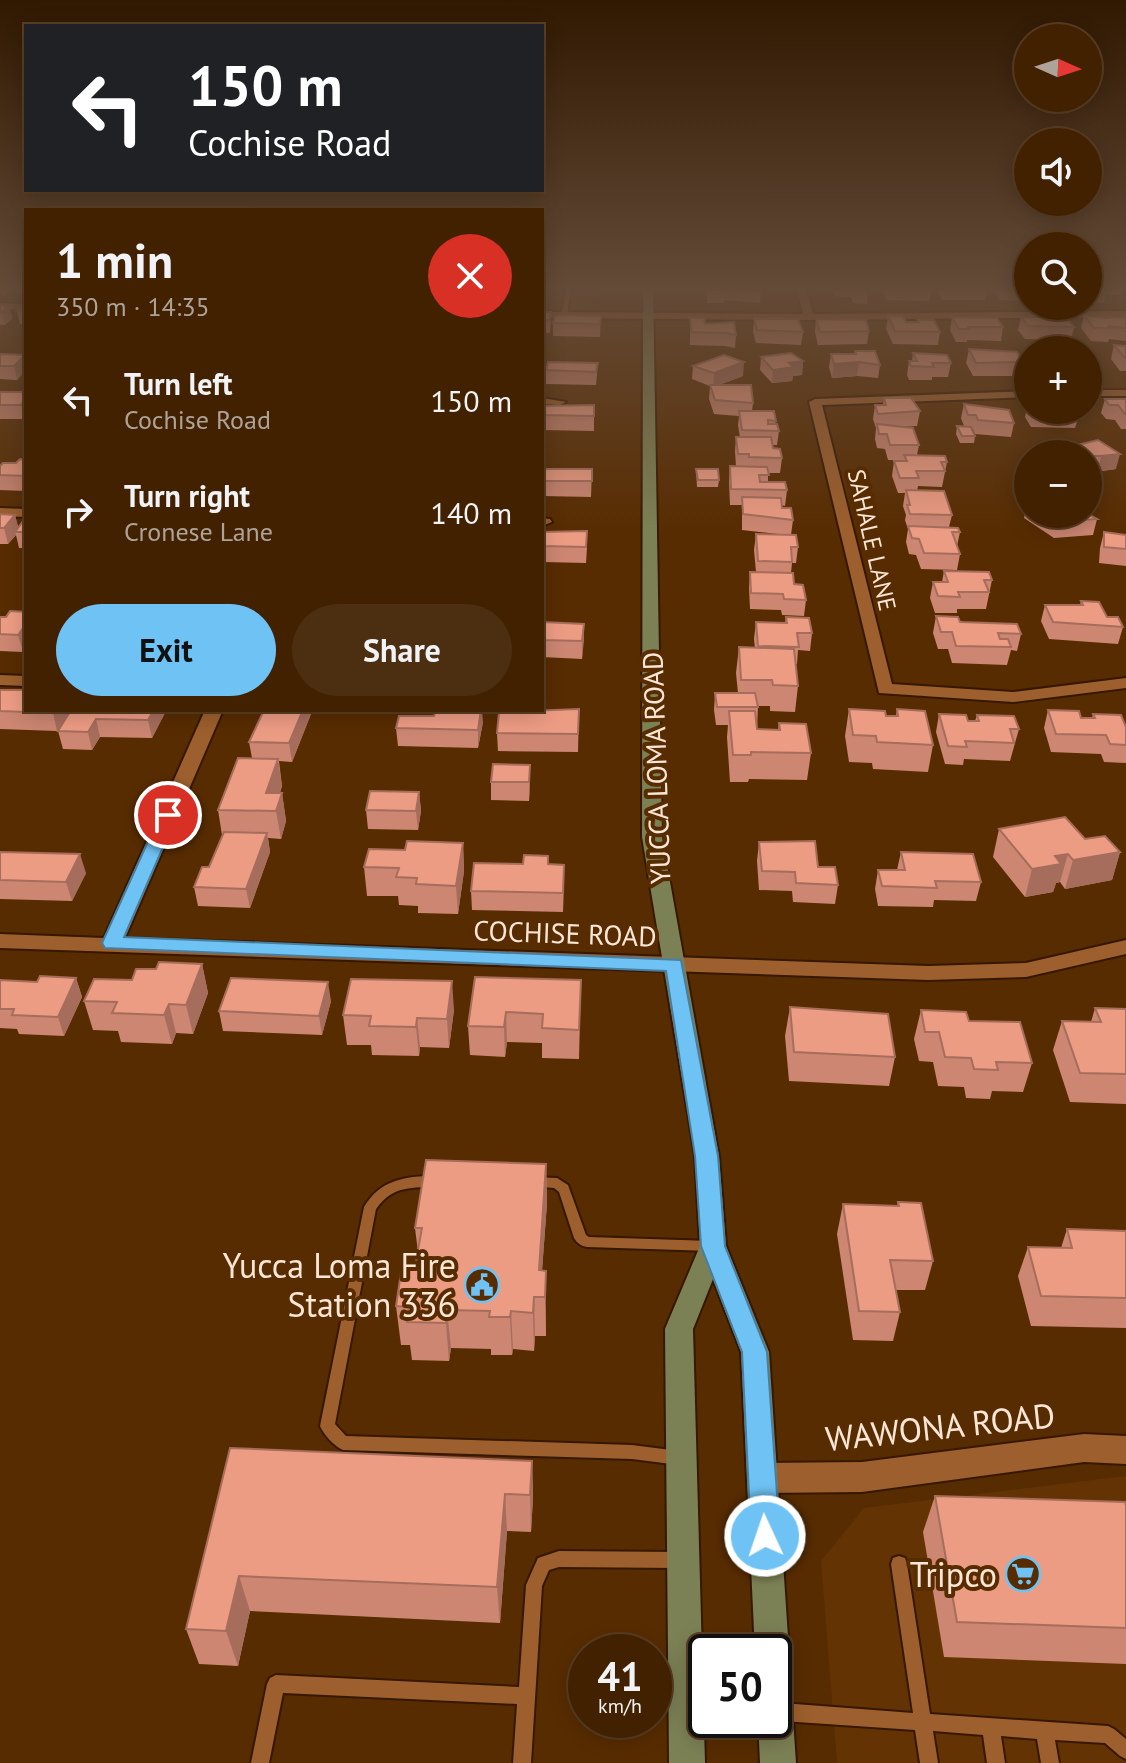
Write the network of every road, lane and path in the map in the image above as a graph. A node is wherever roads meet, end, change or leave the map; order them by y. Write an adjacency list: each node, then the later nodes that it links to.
1 (648, 368): 16 (main road, YUCCA LOMA ROAD)
2 (1102, 393): 3 (street)
3 (1126, 393)
4 (1014, 395): 11 (street, SAHALE LANE)
5 (544, 401): 6 (street)
6 (560, 402)
7 (0, 512): 8 (street)
8 (24, 513)
9 (0, 680): 10 (street)
10 (24, 681)
11 (1126, 683)
12 (213, 712): 14 (street)
13 (0, 941): 14 (street, COCHISE ROAD)
14 (112, 943): 16 (street, COCHISE ROAD)
15 (1126, 947): 16 (street, COCHISE ROAD)
16 (674, 965): 19 (main road, YUCCA LOMA ROAD)
17 (446, 1181): 21 (lane)
18 (522, 1182): 19 (lane)
19 (713, 1246): 21 (main road, YUCCA LOMA ROAD); 22 (main road, YUCCA LOMA ROAD)
20 (1126, 1450): 22 (street, WAWONA ROAD)
21 (682, 1458): 23 (main road, YUCCA LOMA ROAD)
22 (762, 1478): 25 (main road, YUCCA LOMA ROAD)
23 (684, 1560): 26 (lane); 35 (main road, YUCCA LOMA ROAD)
24 (899, 1564): 28 (lane)
25 (771, 1634)
26 (527, 1696): 33 (lane); 34 (lane)
27 (792, 1703): 28 (lane)
28 (923, 1722): 29 (lane); 37 (lane)
29 (991, 1726): 30 (lane); 38 (lane)
30 (1044, 1730): 32 (lane); 39 (lane)
31 (777, 1738): 36 (main road)
32 (1126, 1750)
33 (260, 1763)
34 (522, 1763)
35 (687, 1763)
36 (778, 1763)
37 (929, 1763)
38 (996, 1763)
39 (1050, 1763)

